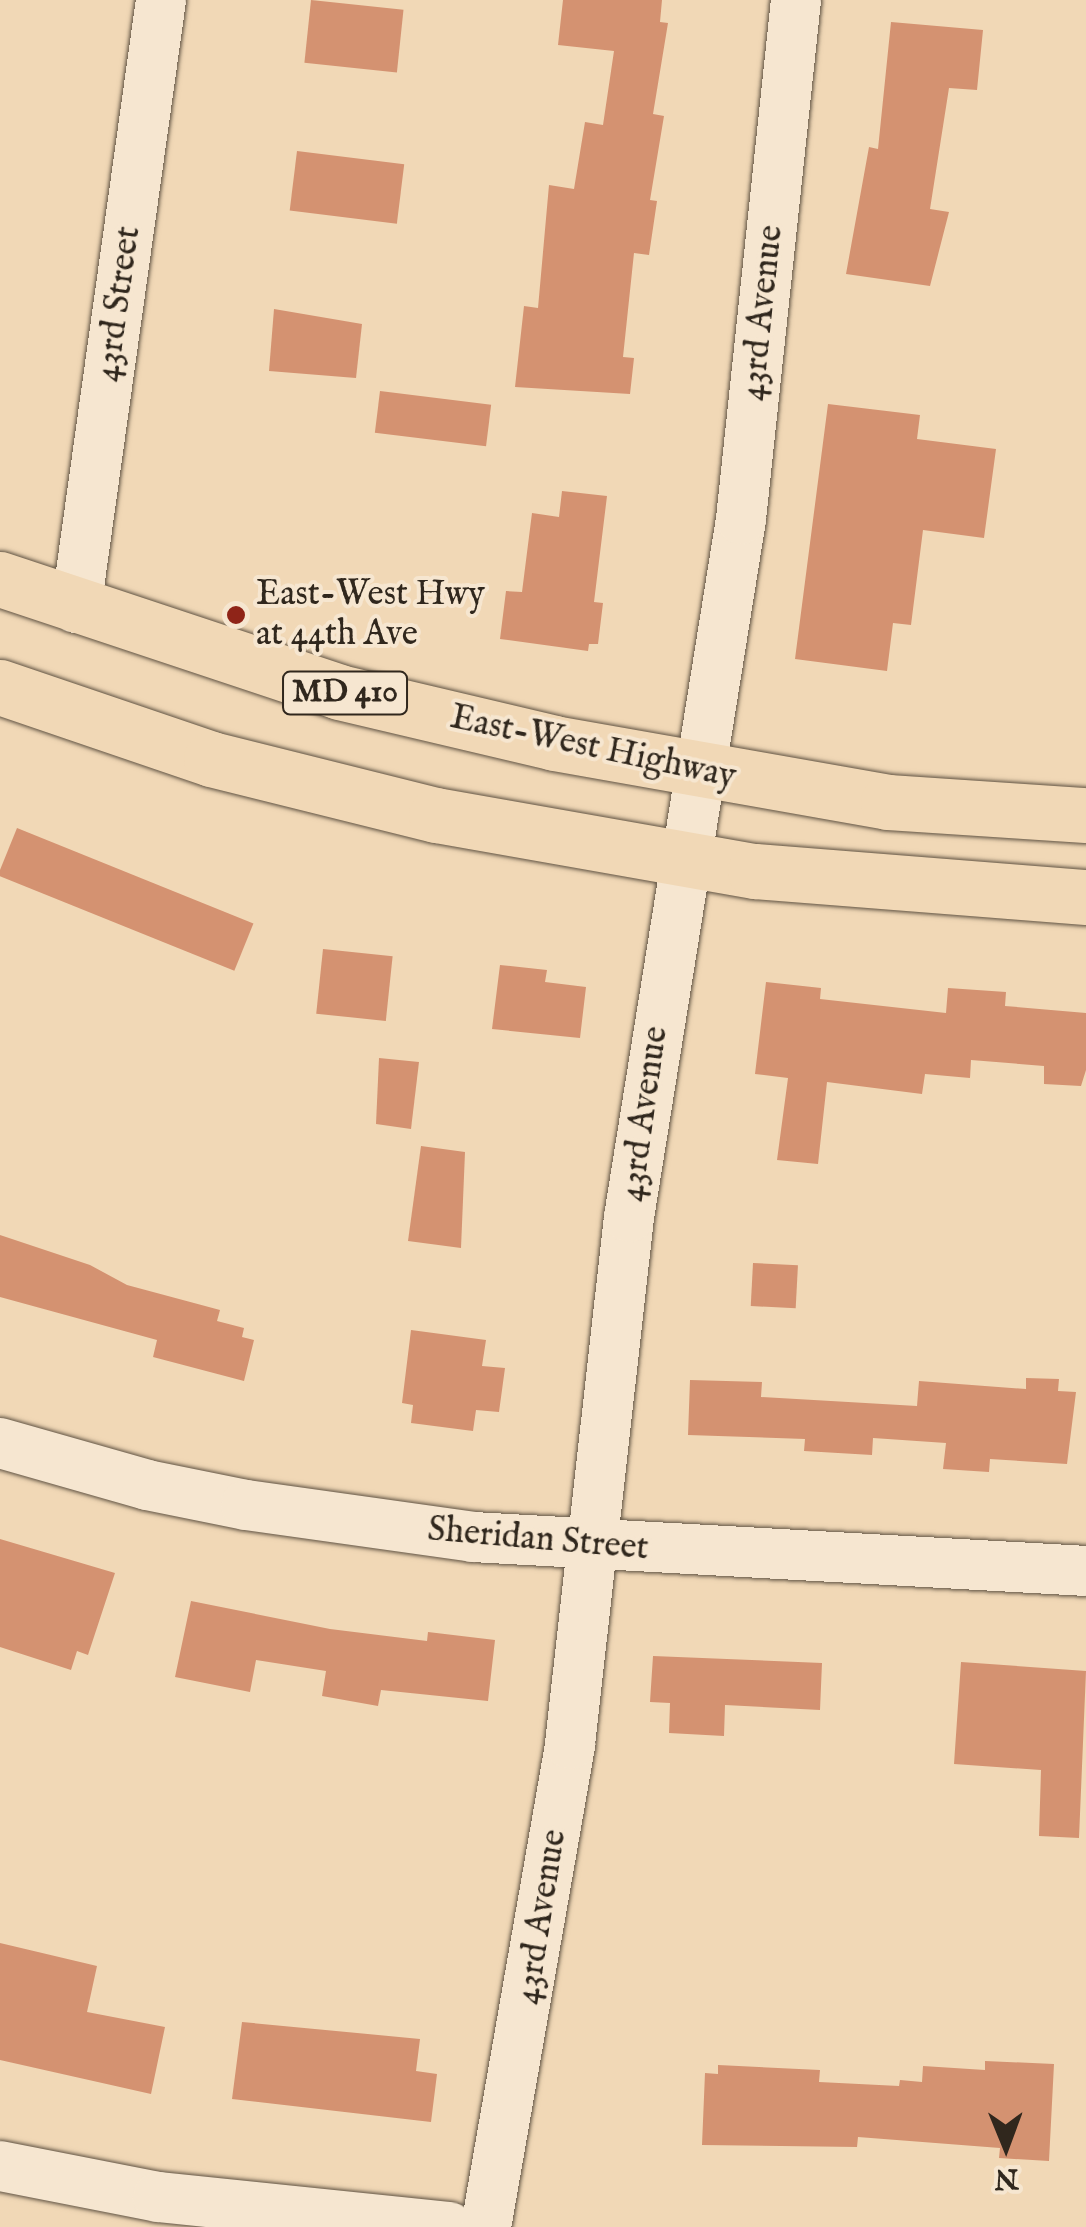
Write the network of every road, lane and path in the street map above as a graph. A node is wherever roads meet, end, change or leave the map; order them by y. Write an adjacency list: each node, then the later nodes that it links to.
1 (161, 0): 4 (street, 43rd Street)
2 (796, 0): 6 (street, 43rd Avenue)
3 (0, 579): 4 (main road, East-West Highway / MD 410)
4 (76, 608): 6 (main road, East-West Highway / MD 410)
5 (0, 687): 8 (main road)
6 (700, 772): 7 (main road, East-West Highway / MD 410); 8 (street, 43rd Avenue)
7 (1086, 815)
8 (685, 859): 9 (main road); 11 (street, 43rd Avenue)
9 (1086, 897)
10 (0, 1443): 11 (street, Sheridan Street)
11 (596, 1548): 12 (street, Sheridan Street); 15 (street, 43rd Avenue)
12 (1086, 1571)
13 (0, 2166): 14 (street)
14 (449, 2227)
15 (486, 2227)

